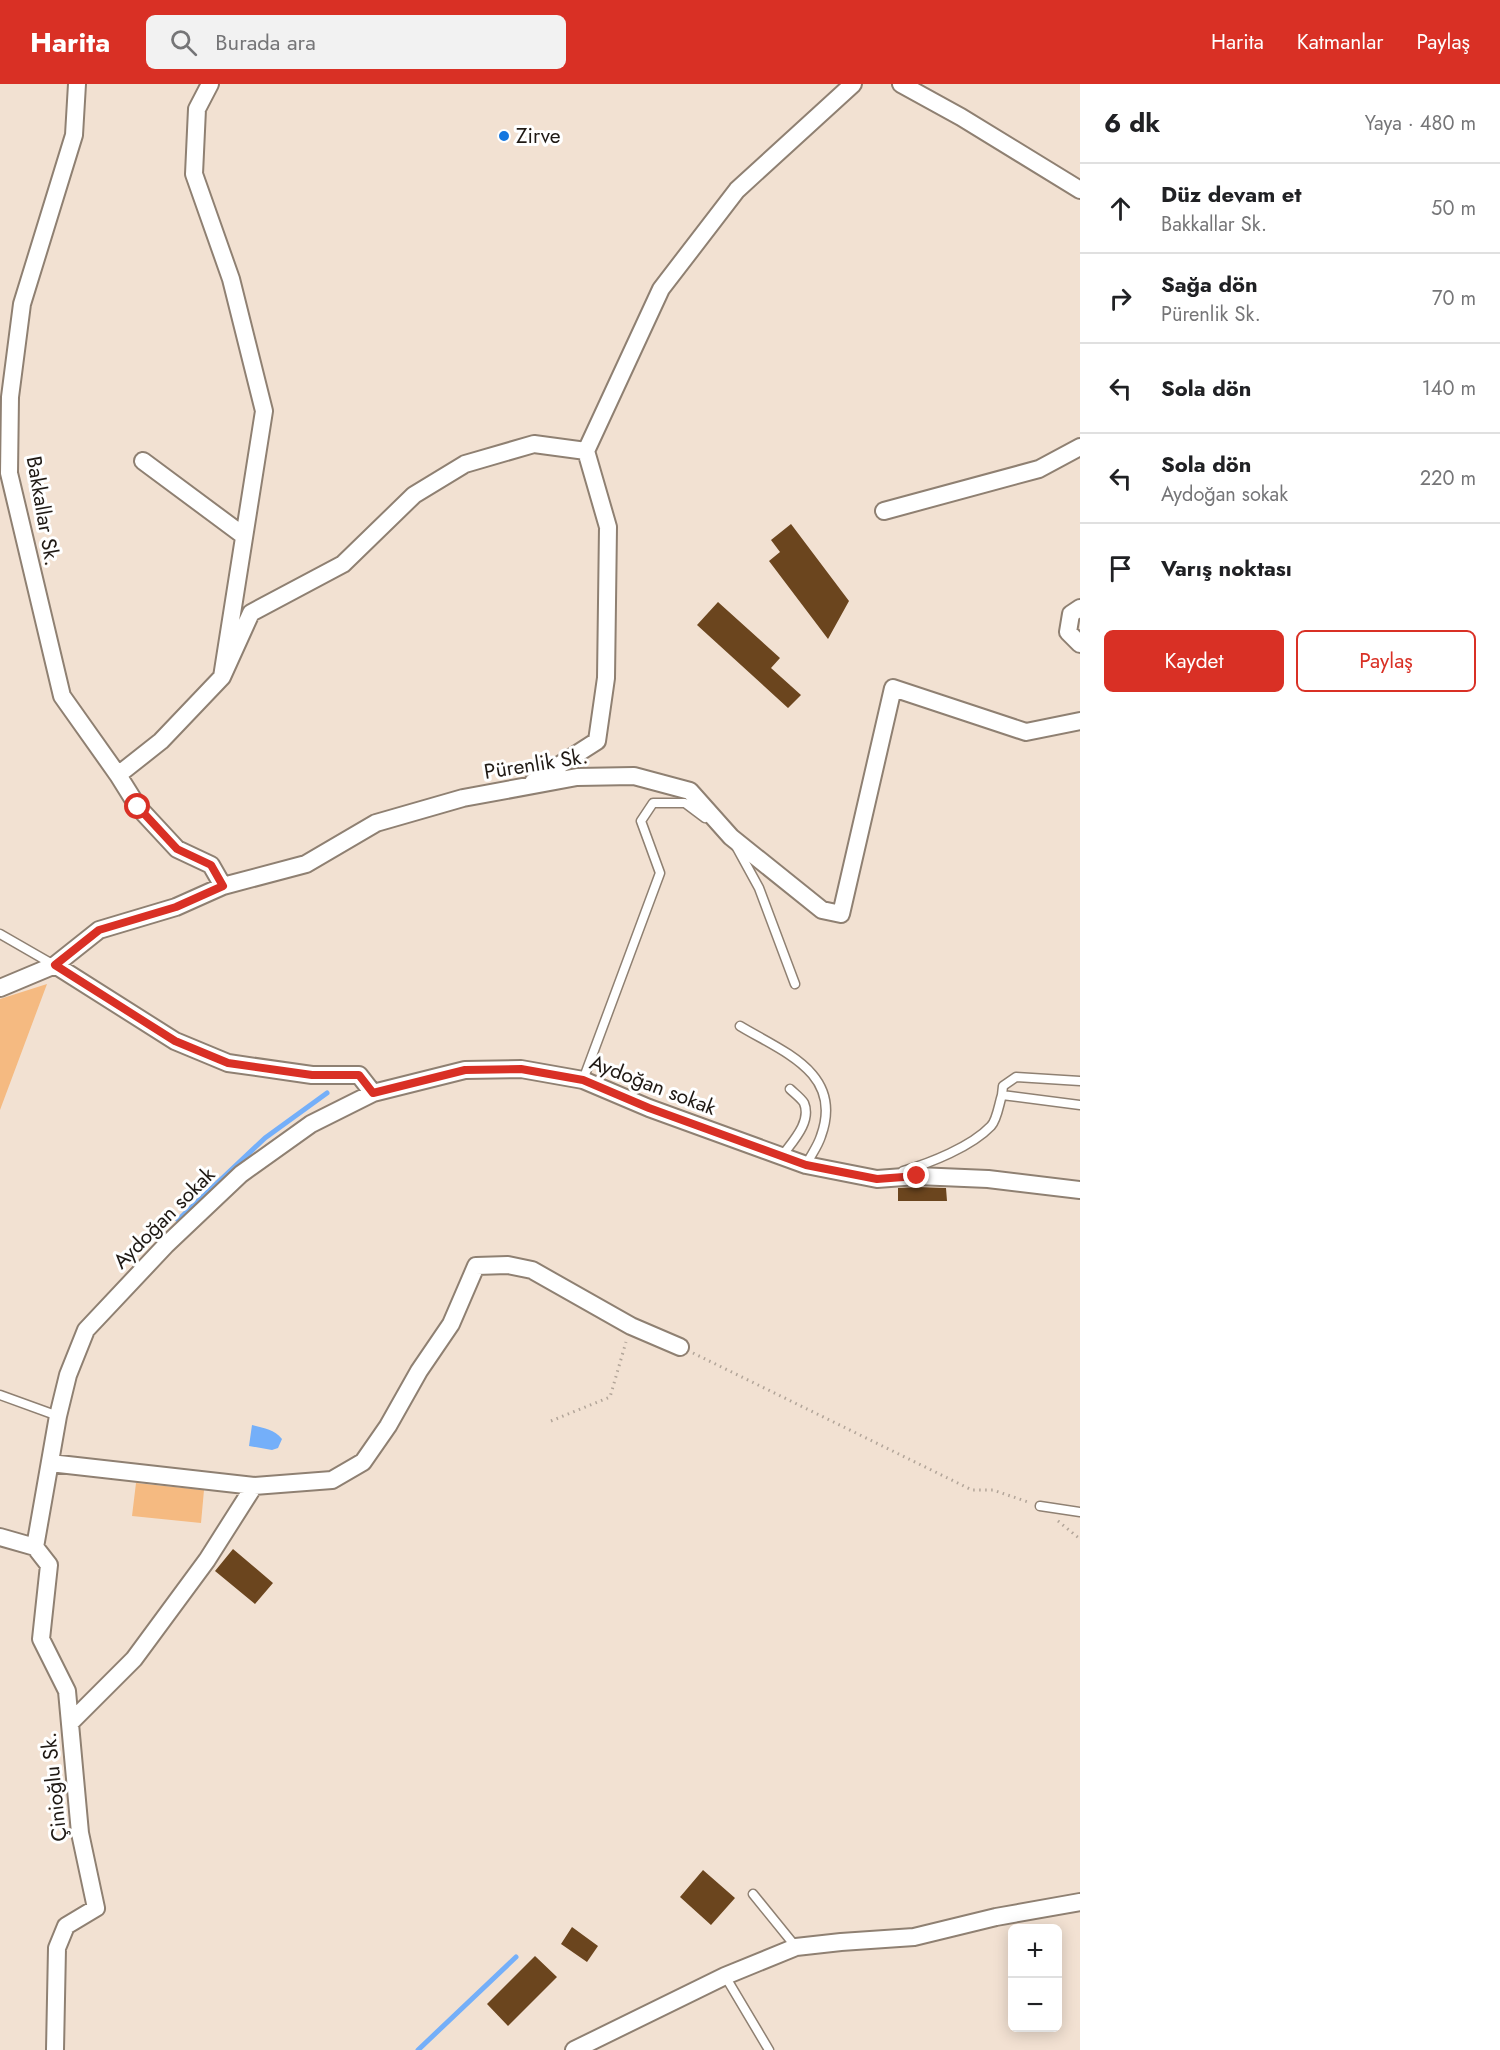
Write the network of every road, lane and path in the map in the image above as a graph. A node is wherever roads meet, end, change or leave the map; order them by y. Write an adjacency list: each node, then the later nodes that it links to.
1 (77, 84): 15 (street, Bakkallar Sk.)
2 (210, 84): 10 (street)
3 (853, 84): 7 (street)
4 (902, 84): 5 (street)
5 (1080, 190)
6 (1080, 447): 9 (street)
7 (586, 451): 13 (street); 16 (street)
8 (143, 461): 10 (street)
9 (884, 511)
10 (244, 536): 13 (street)
11 (1080, 608): 12 (street)
12 (1080, 644)
13 (222, 677): 15 (street)
14 (1080, 721): 17 (street, Pürenlik Sk.)
15 (118, 775): 18 (street, Bakkallar Sk.)
16 (524, 787): 17 (street, Pürenlik Sk.); 18 (street, Pürenlik Sk.)
17 (731, 837): 21 (lane); 24 (lane)
18 (223, 886): 20 (street, Pürenlik Sk.)
19 (0, 934): 20 (lane)
20 (55, 965): 22 (street, Pürenlik Sk.); 27 (street)
21 (795, 984)
22 (0, 988)
23 (740, 1026): 31 (lane)
24 (583, 1080): 27 (street, Aydoğan sokak); 30 (street, Aydoğan sokak)
25 (1080, 1080): 28 (lane)
26 (790, 1089): 30 (lane)
27 (373, 1093): 37 (street, Aydoğan sokak)
28 (1002, 1095): 29 (lane); 32 (lane)
29 (1080, 1105)
30 (782, 1156): 31 (street, Aydoğan sokak)
31 (806, 1165): 32 (street, Aydoğan sokak)
32 (877, 1179): 33 (street, Aydoğan sokak)
33 (1080, 1190)
34 (631, 1326): 35 (street); 38 (path); 40 (street)
35 (680, 1347): 41 (path)
36 (0, 1395): 37 (lane)
37 (58, 1416): 39 (street, Aydoğan sokak)
38 (551, 1421)
39 (50, 1463): 40 (street); 45 (street, Aydoğan sokak)
40 (254, 1486): 46 (street)
41 (1040, 1506): 42 (lane); 44 (path)
42 (1080, 1512)
43 (0, 1537): 45 (street)
44 (1080, 1539)
45 (35, 1546): 46 (street, Çinioğlu Sk.)
46 (70, 1723): 51 (street, Çinioğlu Sk.)
47 (753, 1894): 49 (lane)
48 (1080, 1902): 49 (street)
49 (796, 1947): 50 (street)
50 (724, 1976): 52 (street); 53 (lane)
51 (55, 2050)
52 (574, 2050)
53 (768, 2050)

